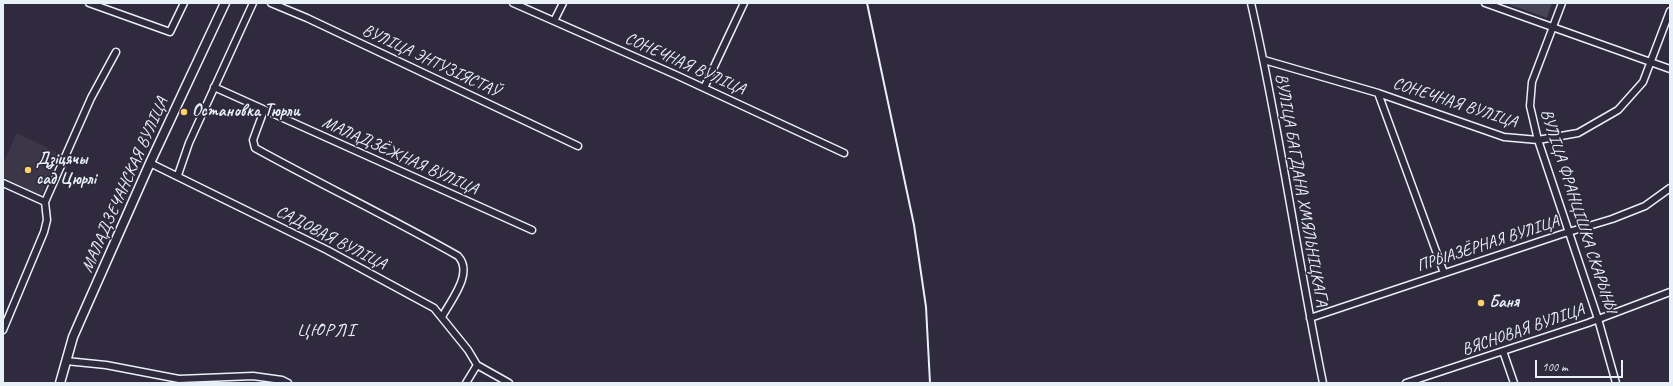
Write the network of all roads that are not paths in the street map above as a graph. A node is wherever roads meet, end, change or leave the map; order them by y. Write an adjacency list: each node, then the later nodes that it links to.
1 (89, 3): 11 (street)
2 (225, 3): 26 (main road, МАЛАДЗЕЧАНСКАЯ ВУЛІЦА)
3 (252, 3): 19 (street)
4 (271, 3): 24 (street, ВУЛІЦА ЭНТУЗІЯСТАЎ)
5 (513, 3): 13 (street, СОНЕЧНАЯ ВУЛІЦА)
6 (564, 3): 13 (street)
7 (744, 3): 20 (street)
8 (1251, 3): 16 (street, ВУЛІЦА БАГДАНА ХМЯЛЬНІЦКАГА)
9 (1485, 3): 14 (street)
10 (1562, 3): 14 (street, ВУЛІЦА ФРАНЦІШКА СКАРЫНЫ)
11 (183, 5)
12 (1670, 11): 17 (street, СОНЕЧНАЯ ВУЛІЦА)
13 (554, 21): 20 (street, СОНЕЧНАЯ ВУЛІЦА)
14 (1554, 27): 17 (street); 23 (street, ВУЛІЦА ФРАНЦІШКА СКАРЫНЫ)
15 (116, 52): 30 (street)
16 (1264, 60): 21 (street, СОНЕЧНАЯ ВУЛІЦА); 36 (street, ВУЛІЦА БАГДАНА ХМЯЛЬНІЦКАГА)
17 (1651, 62): 18 (street); 23 (street, СОНЕЧНАЯ ВУЛІЦА)
18 (1670, 69)
19 (214, 87): 22 (street, МАЛАДЗЁЖНАЯ ВУЛІЦА); 27 (street)
20 (704, 88): 25 (street, СОНЕЧНАЯ ВУЛІЦА)
21 (1378, 93): 23 (street, СОНЕЧНАЯ ВУЛІЦА); 33 (street)
22 (264, 110): 31 (street, МАЛАДЗЁЖНАЯ ВУЛІЦА); 35 (street)
23 (1538, 140): 32 (street, ВУЛІЦА ФРАНЦІШКА СКАРЫНЫ)
24 (578, 146)
25 (844, 153)
26 (150, 162): 27 (street, САДОВАЯ ВУЛІЦА); 40 (main road, МАЛАДЗЕЧАНСКАЯ ВУЛІЦА)
27 (178, 175): 35 (street, САДОВАЯ ВУЛІЦА)
28 (3, 183): 30 (street)
29 (1670, 188): 32 (street, ПРЫАЗЁРНАЯ ВУЛІЦА)
30 (45, 202): 38 (street)
31 (532, 230)
32 (1570, 231): 33 (street, ПРЫАЗЁРНАЯ ВУЛІЦА); 37 (street, ВУЛІЦА ФРАНЦІШКА СКАРЫНЫ)
33 (1444, 274): 36 (street, ПРЫАЗЁРНАЯ ВУЛІЦА)
34 (1670, 292): 37 (street, ВЯСНОВАЯ ВУЛІЦА)
35 (442, 317): 41 (street, САДОВАЯ ВУЛІЦА)
36 (1310, 318): 47 (street, ВУЛІЦА БАГДАНА ХМЯЛЬНІЦКАГА)
37 (1598, 319): 39 (street, ВЯСНОВАЯ ВУЛІЦА); 50 (street, ВУЛІЦА ФРАНЦІШКА СКАРЫНЫ)
38 (3, 330)
39 (1503, 351): 42 (street, ВЯСНОВАЯ ВУЛІЦА); 49 (street)
40 (66, 361): 43 (main road, МАЛАДЗЕЧАНСКАЯ ВУЛІЦА); 44 (street)
41 (476, 365): 45 (street); 46 (street)
42 (1418, 381): 48 (street, ВЯСНОВАЯ ВУЛІЦА)
43 (60, 383)
44 (288, 383)
45 (466, 383)
46 (509, 383)
47 (1323, 383)
48 (1406, 383)
49 (1514, 383)
50 (1616, 383)

